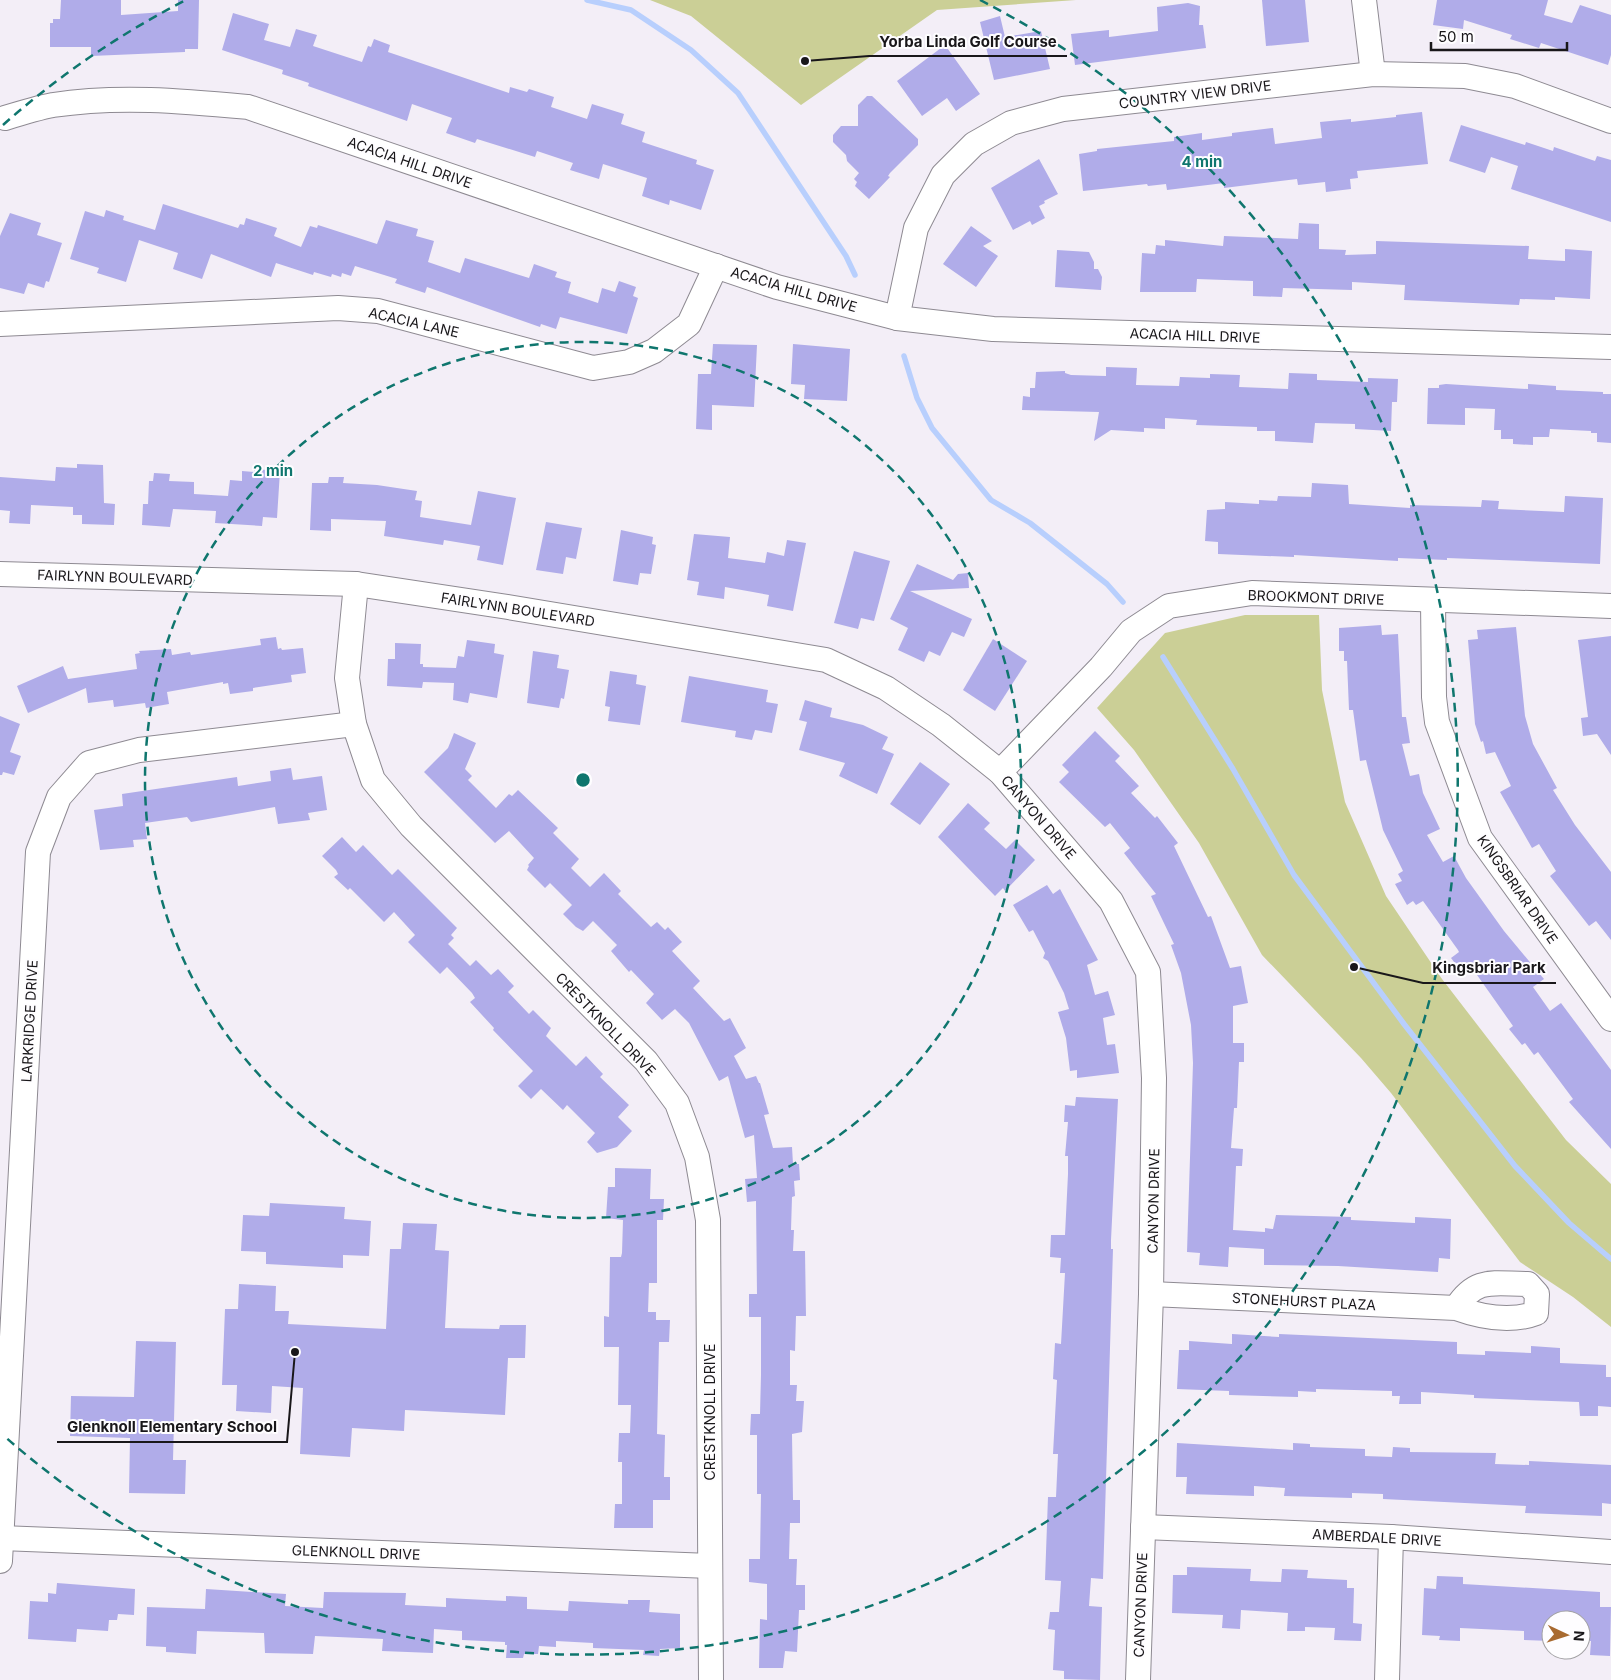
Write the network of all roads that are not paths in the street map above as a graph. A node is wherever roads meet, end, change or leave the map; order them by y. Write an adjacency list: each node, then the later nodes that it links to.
1 (1364, 0): 2 (street)
2 (1373, 74): 4 (street, COUNTRY VIEW DRIVE); 6 (street, COUNTRY VIEW DRIVE)
3 (5, 118): 5 (street, ACACIA HILL DRIVE)
4 (1611, 121)
5 (716, 266): 6 (street, ACACIA HILL DRIVE); 7 (street, ACACIA LANE)
6 (897, 318): 8 (street, ACACIA HILL DRIVE)
7 (0, 324)
8 (1611, 346)
9 (0, 574): 10 (street, FAIRLYNN BOULEVARD)
10 (356, 584): 13 (street, CRESTKNOLL DRIVE); 14 (street, FAIRLYNN BOULEVARD)
11 (1433, 600): 12 (street, BROOKMONT DRIVE); 14 (street, BROOKMONT DRIVE); 15 (street, KINGSBRIAR DRIVE)
12 (1611, 606)
13 (354, 724): 20 (street, LARKRIDGE DRIVE); 22 (street, CRESTKNOLL DRIVE)
14 (1000, 772): 16 (street, CANYON DRIVE)
15 (1611, 1019)
16 (1151, 1294): 17 (street, STONEHURST PLAZA); 18 (street, CANYON DRIVE)
17 (1456, 1308)
18 (1143, 1527): 19 (street, AMBERDALE DRIVE); 24 (street, CANYON DRIVE)
19 (1391, 1537): 21 (street, AMBERDALE DRIVE); 25 (street)
20 (1, 1549): 22 (street, GLENKNOLL DRIVE)
21 (1611, 1552)
22 (710, 1566): 23 (street, CRESTKNOLL DRIVE)
23 (710, 1680)
24 (1138, 1680)
25 (1386, 1680)

